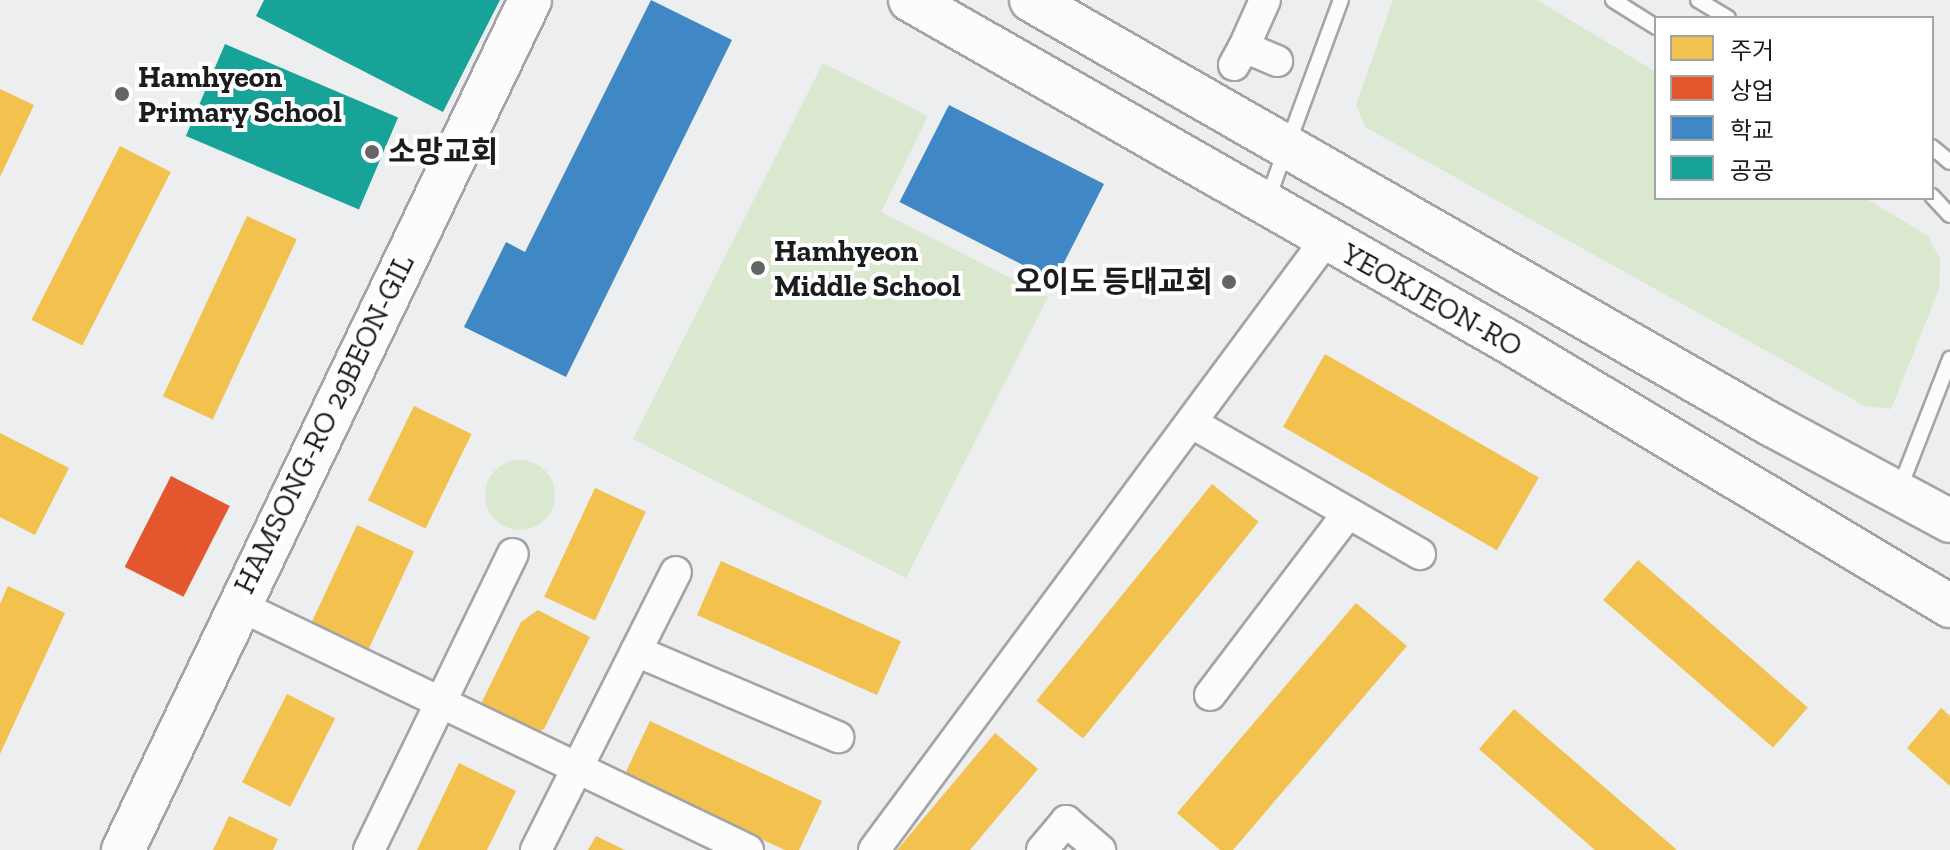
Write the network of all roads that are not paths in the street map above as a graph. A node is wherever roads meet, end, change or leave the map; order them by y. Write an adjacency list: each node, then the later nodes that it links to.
1 (530, 0): 26 (main road, HAMSONG-RO 29BEON-GIL)
2 (910, 0): 15 (main road, YEOKJEON-RO)
3 (1031, 0): 11 (main road, YEOKJEON-RO)
4 (1265, 0): 10 (street)
5 (1341, 0): 11 (lane)
6 (1613, 0): 9 (lane)
7 (1698, 0): 8 (lane)
8 (1725, 16)
9 (1654, 26)
10 (1277, 61)
11 (1287, 145): 15 (lane); 20 (main road, YEOKJEON-RO)
12 (1934, 149): 13 (lane)
13 (1950, 162)
14 (1934, 198): 16 (lane)
15 (1265, 206): 17 (main road, YEOKJEON-RO)
16 (1950, 215)
17 (1325, 241): 19 (street); 27 (main road, YEOKJEON-RO)
18 (1950, 359): 20 (lane)
19 (1192, 423): 21 (street); 37 (street)
20 (1899, 491): 22 (main road, YEOKJEON-RO)
21 (1348, 513): 24 (street); 29 (street)
22 (1950, 521)
23 (513, 554): 30 (street)
24 (1420, 554)
25 (676, 572): 28 (street)
26 (236, 604): 30 (street); 33 (main road, HAMSONG-RO 29BEON-GIL)
27 (1950, 606)
28 (636, 651): 31 (street); 32 (street)
29 (1210, 695)
30 (437, 702): 32 (street); 34 (street)
31 (838, 737)
32 (576, 770): 35 (street); 36 (street)
33 (123, 850)
34 (369, 850)
35 (536, 850)
36 (748, 850)
37 (874, 850)
38 (1042, 850): 39 (street)
39 (1100, 850)

